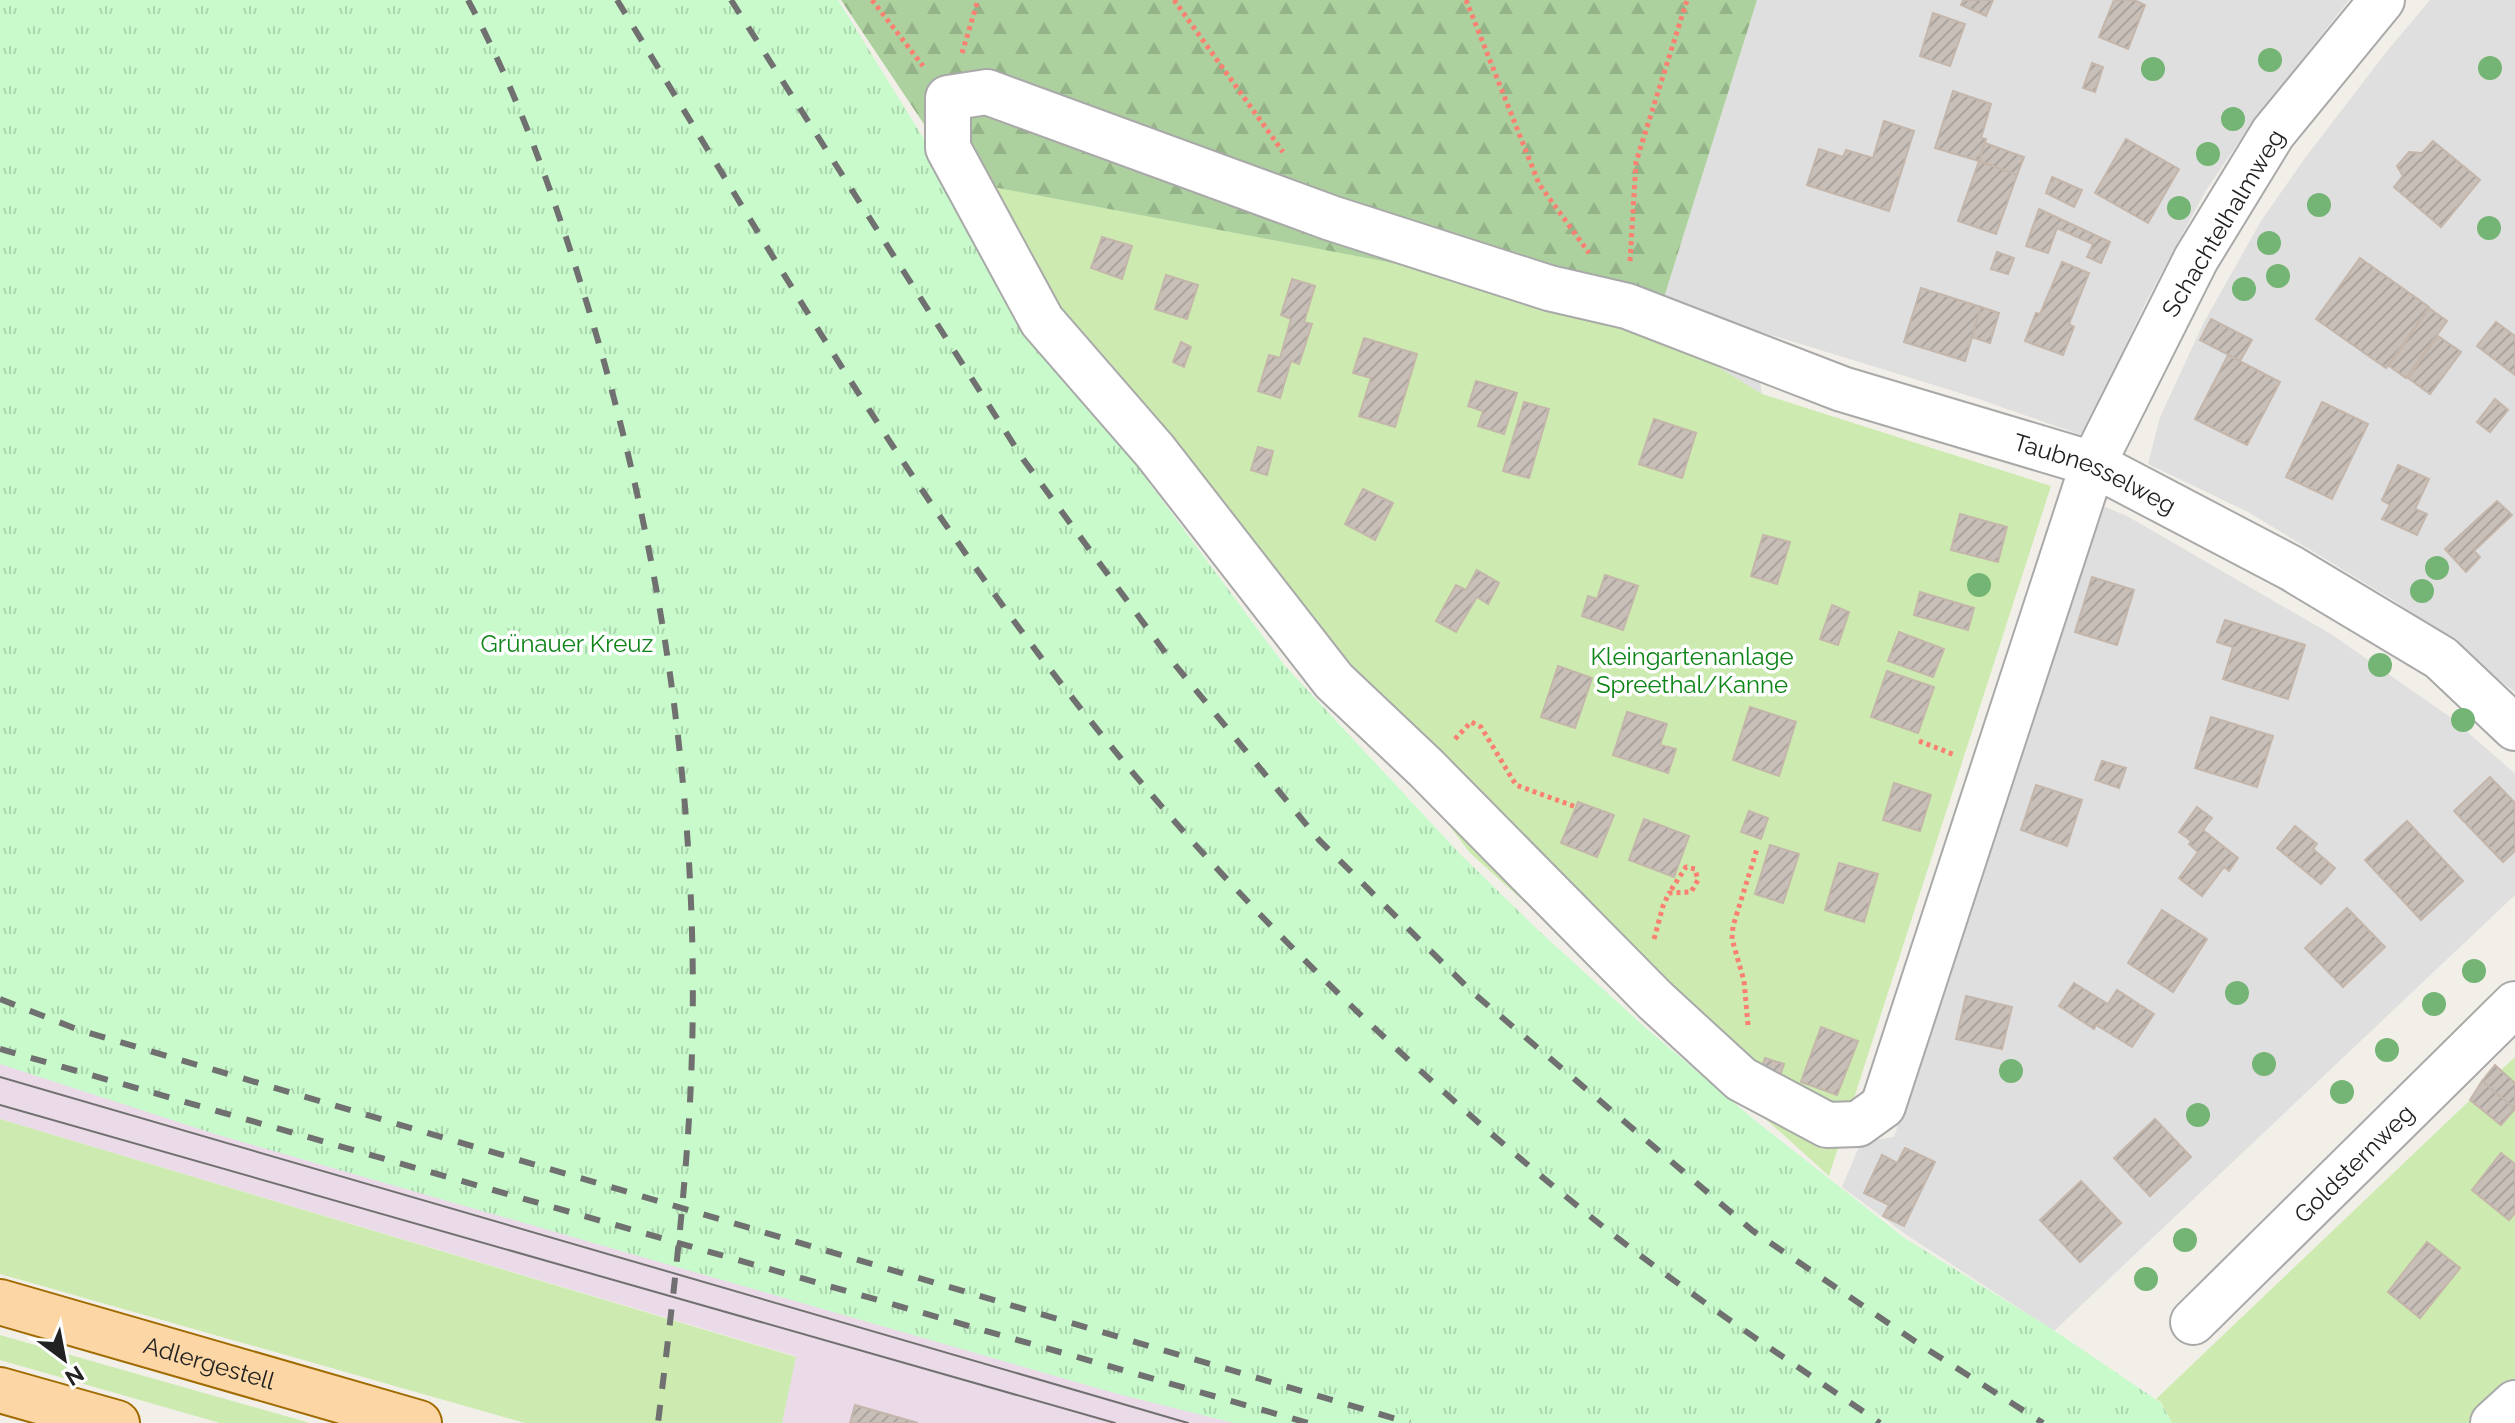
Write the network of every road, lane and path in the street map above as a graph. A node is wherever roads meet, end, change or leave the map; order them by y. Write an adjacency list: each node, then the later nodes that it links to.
1 (872, 0): 6 (path)
2 (1174, 0): 7 (path)
3 (1466, 0): 8 (path)
4 (1687, 0): 8 (path)
5 (2382, 0): 9 (street, Schachtelhalmweg)
6 (948, 98): 8 (street, Taubnesselweg); 11 (street, Schachtelhalmweg)
7 (1285, 154)
8 (1627, 306): 9 (street, Taubnesselweg)
9 (2093, 464): 10 (street, Taubnesselweg); 17 (street, Schachtelhalmweg)
10 (2515, 728)
11 (1426, 768): 12 (path); 15 (street, Schachtelhalmweg)
12 (1576, 807)
13 (1757, 849): 17 (path)
14 (1669, 893): 14 (path); 15 (path)
15 (1655, 1000): 17 (street, Schachtelhalmweg)
16 (2515, 1004): 19 (street, Goldsternweg)
17 (1733, 1071)
18 (0, 1302): 23 (main road, Adlergestell)
19 (2193, 1322)
20 (0, 1390): 22 (main road)
21 (2515, 1403): 24 (street)
22 (117, 1423)
23 (419, 1423)
24 (2493, 1423)

